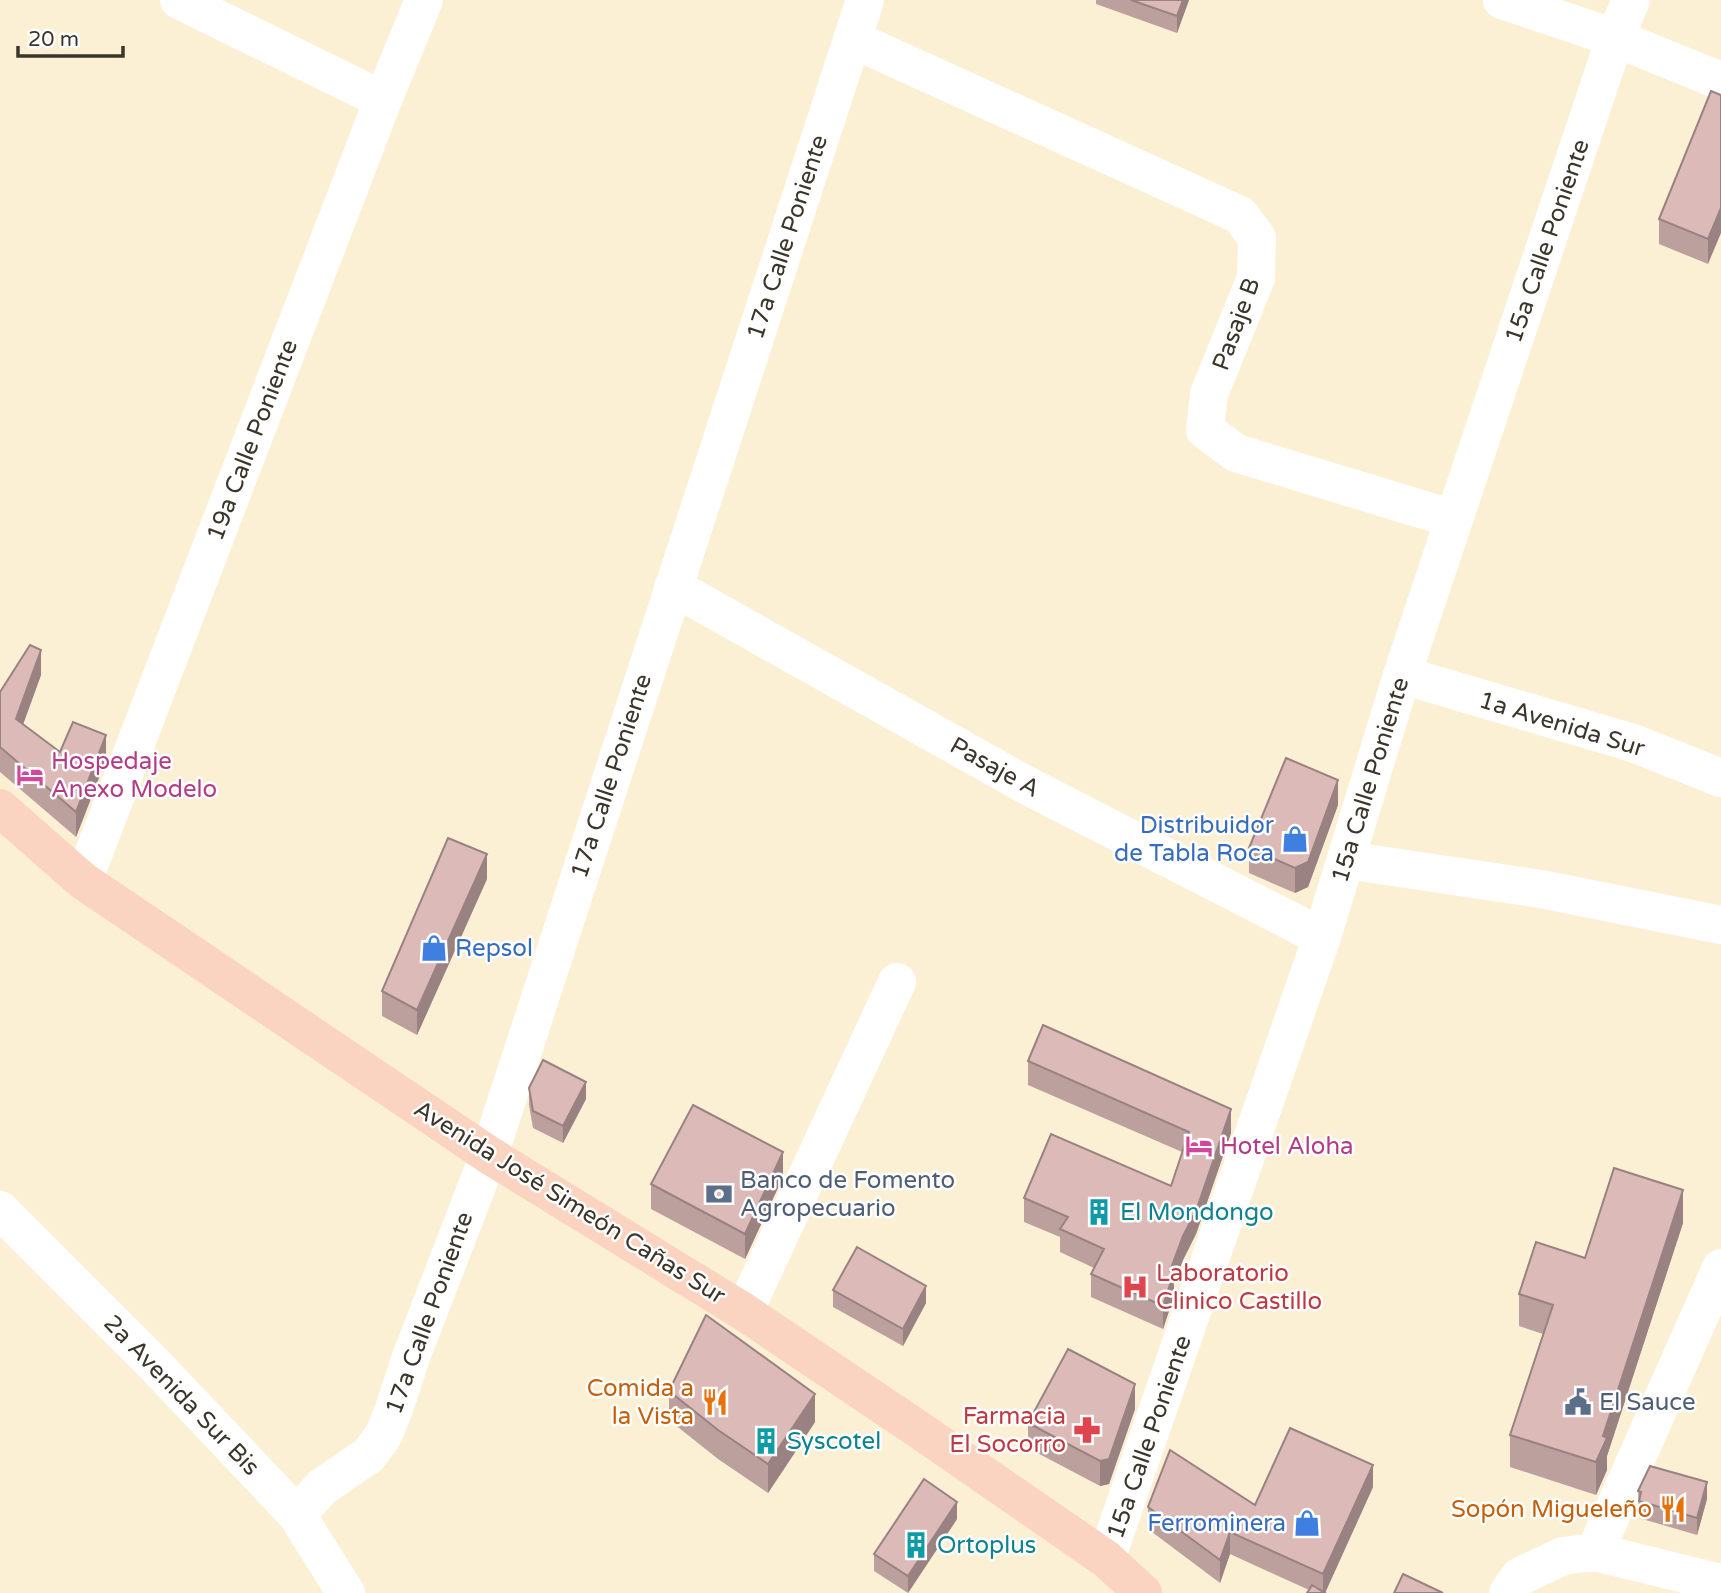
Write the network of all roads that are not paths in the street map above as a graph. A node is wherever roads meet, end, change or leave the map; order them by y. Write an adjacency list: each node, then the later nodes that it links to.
1 (179, 0): 9 (street)
2 (424, 0): 9 (street, 19a Calle Poniente)
3 (865, 0): 7 (street, 17a Calle Poniente)
4 (1502, 0): 6 (street)
5 (1631, 0): 6 (street, 15a Calle Poniente)
6 (1615, 38): 8 (street); 10 (street, 15a Calle Poniente)
7 (852, 39): 10 (street, Pasaje B); 11 (street, 17a Calle Poniente)
8 (1721, 80)
9 (383, 100): 16 (street, 19a Calle Poniente)
10 (1454, 519): 12 (street, 15a Calle Poniente)
11 (673, 587): 18 (street, Pasaje A); 20 (street, 17a Calle Poniente)
12 (1402, 675): 13 (street, 1a Avenida Sur); 15 (street, 15a Calle Poniente)
13 (1721, 778)
14 (0, 808): 16 (main road, Avenida José Simeón Cañas Sur)
15 (1346, 860): 17 (street); 18 (street, 15a Calle Poniente)
16 (83, 881): 20 (main road, Avenida José Simeón Cañas Sur)
17 (1721, 925)
18 (1322, 937): 26 (street, 15a Calle Poniente)
19 (897, 982): 23 (street)
20 (489, 1155): 23 (main road, Avenida José Simeón Cañas Sur); 24 (street, 17a Calle Poniente)
21 (0, 1210): 24 (street, 2a Avenida Sur Bis)
22 (1721, 1268): 25 (street)
23 (744, 1312): 26 (main road, Avenida José Simeón Cañas Sur)
24 (297, 1515): 28 (street, 2a Avenida Sur Bis)
25 (1595, 1552): 27 (street); 30 (street)
26 (1107, 1559): 29 (main road, Avenida José Simeón Cañas Sur)
27 (1721, 1583)
28 (346, 1593)
29 (1143, 1593)
30 (1508, 1593)

